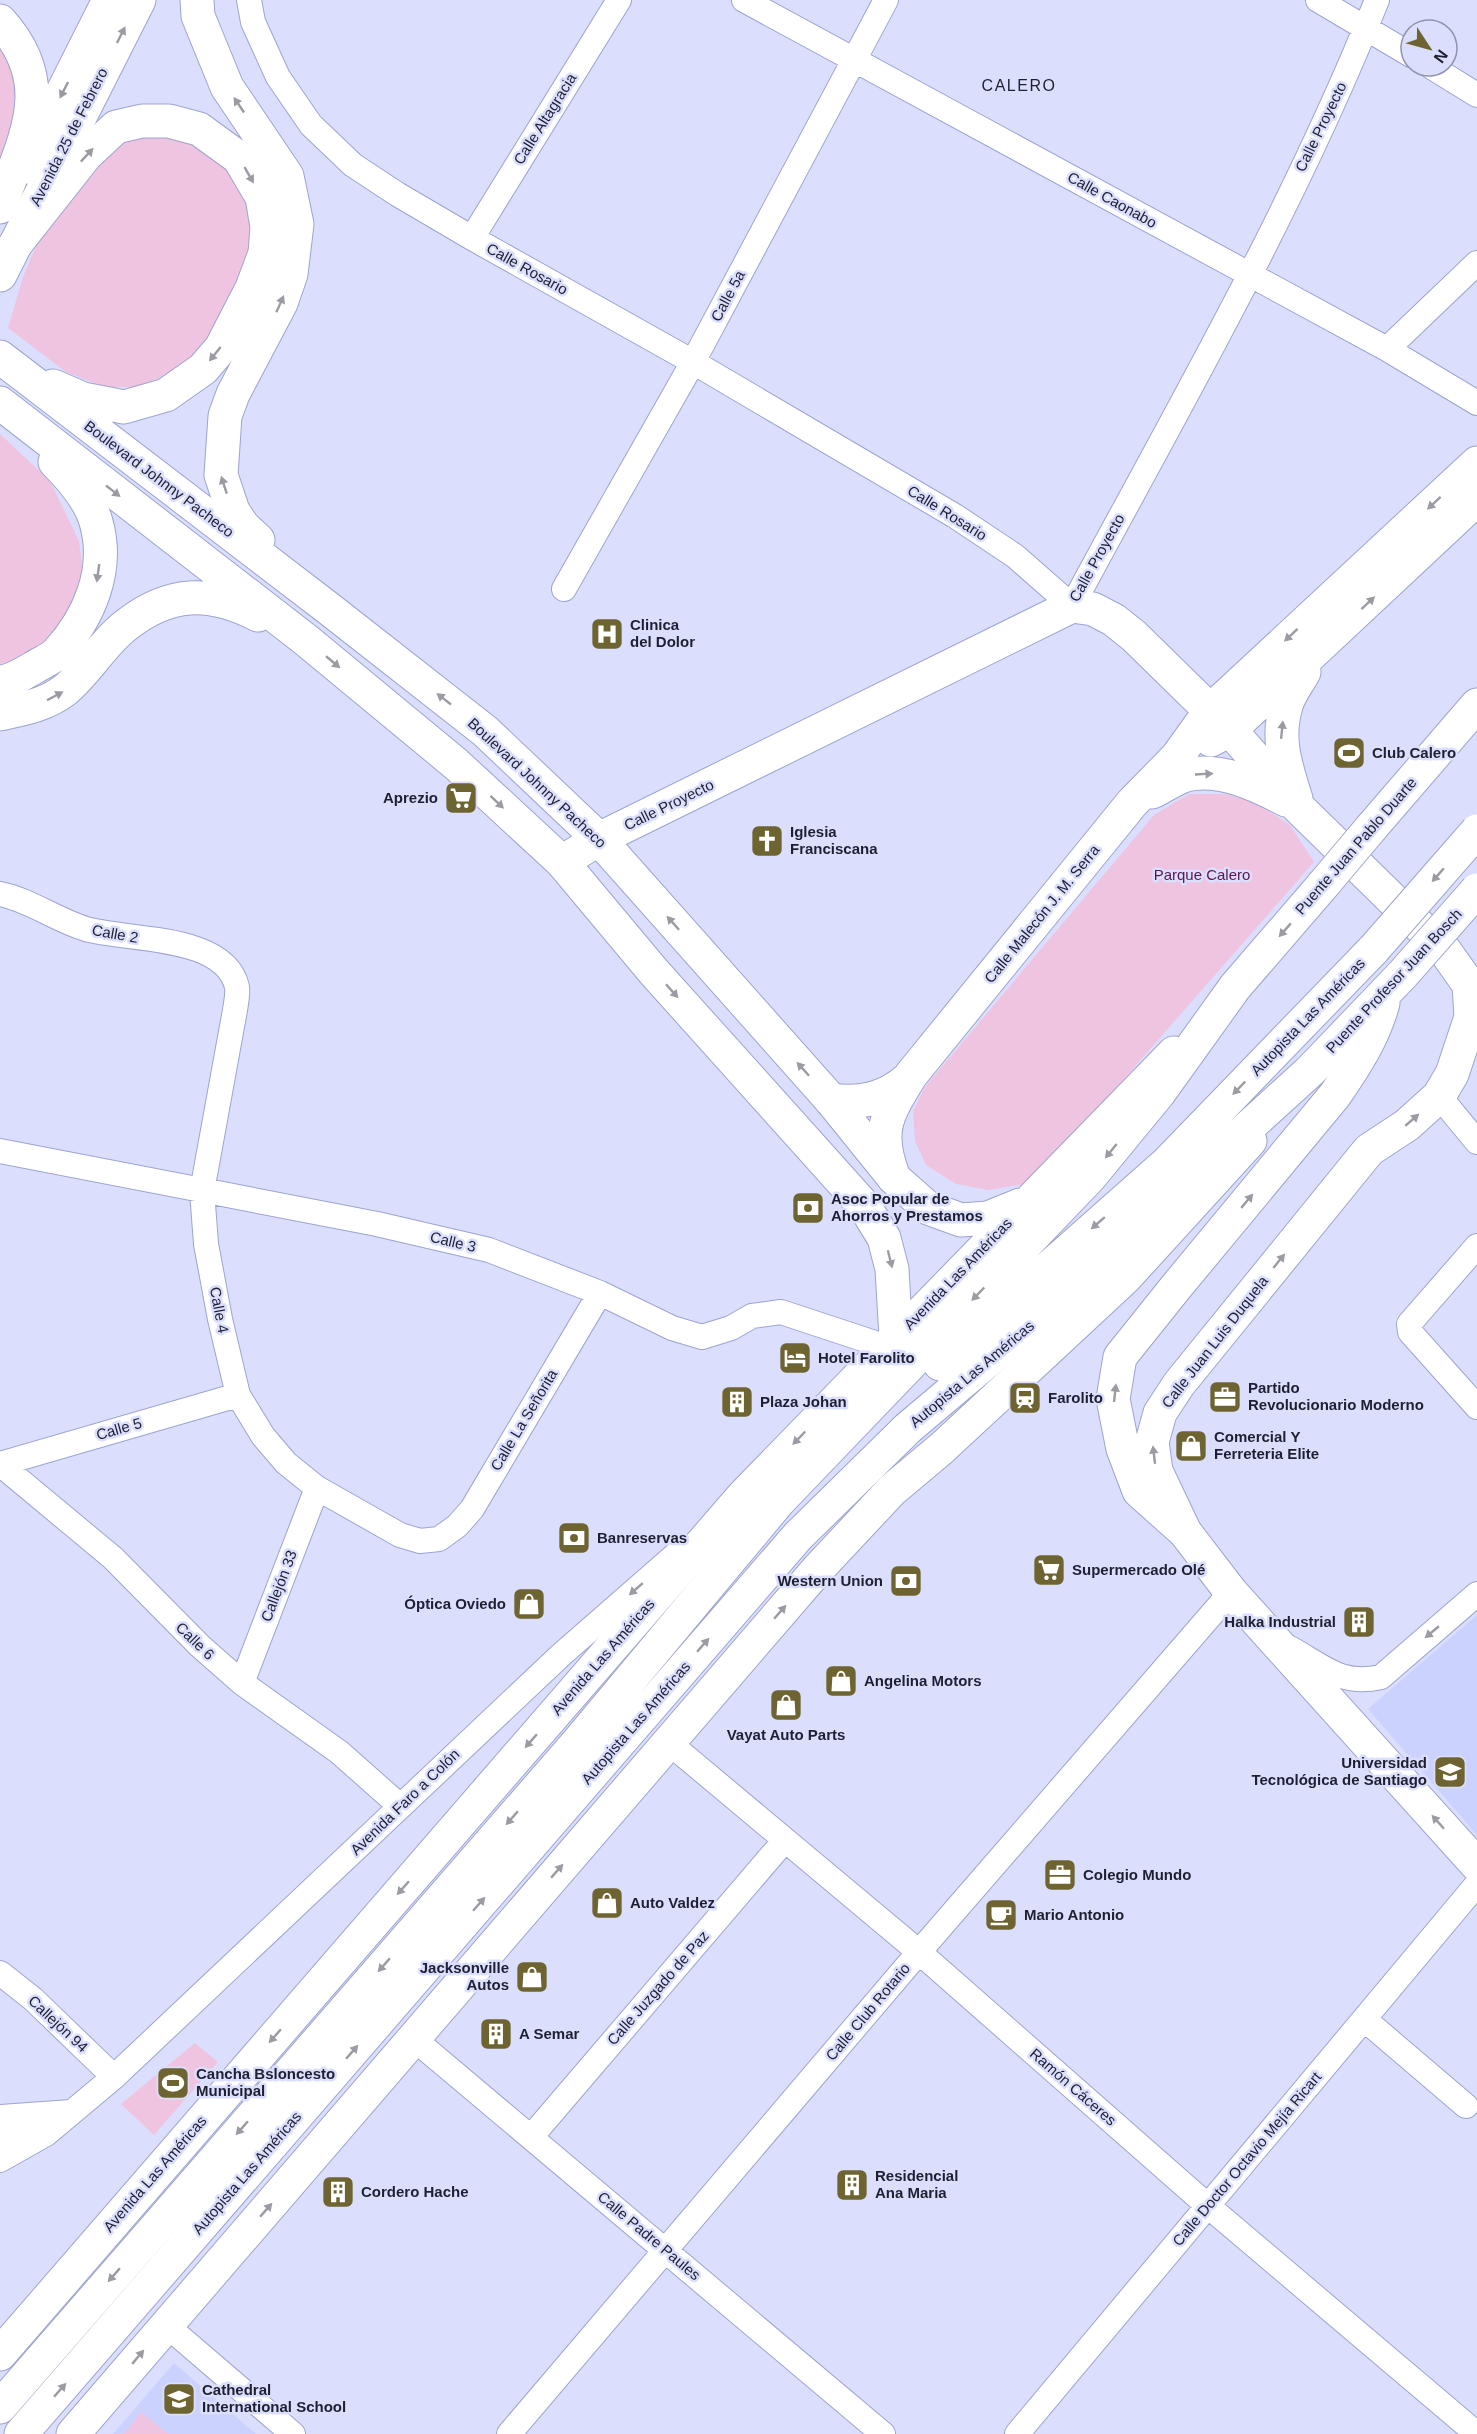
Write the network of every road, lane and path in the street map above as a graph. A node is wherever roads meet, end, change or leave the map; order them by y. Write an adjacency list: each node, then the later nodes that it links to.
1 (109, 0): 17 (main road, Avenida 25 de Febrero, one-way to 17)
2 (139, 0): 19 (main road, Avenida 25 de Febrero, one-way to 2)
3 (197, 0): 31 (main road, one-way to 3)
4 (249, 0): 18 (street, Calle Rosario)
5 (619, 0): 18 (street, Calle Altagracia)
6 (744, 0): 13 (street, Calle Caonabo)
7 (886, 0): 13 (street, Calle 5a)
8 (1318, 0): 11 (street)
9 (1377, 0): 11 (street, Calle Proyecto)
10 (0, 21): 16 (main road)
11 (1366, 28): 12 (street); 21 (street, Calle Proyecto)
12 (1399, 48)
13 (854, 60): 21 (street, Calle Caonabo); 23 (street, Calle 5a)
14 (1449, 78): 15 (street)
15 (1477, 95)
16 (0, 207)
17 (0, 216)
18 (472, 238): 23 (street, Calle Rosario)
19 (6, 263): 24 (main road, one-way to 24)
20 (1477, 263): 22 (street)
21 (1250, 275): 22 (street, Calle Caonabo); 30 (street, Calle Proyecto)
22 (1388, 349): 25 (street, Calle Caonabo)
23 (693, 362): 29 (street, Calle 5a); 30 (street, Calle Rosario)
24 (8, 364): 31 (main road, Boulevard Johnny Pacheco)
25 (1477, 403)
26 (0, 404): 33 (main road, one-way to 33); 34 (main road, one-way to 34)
27 (1477, 463): 37 (main road, one-way to 37)
28 (1477, 499): 32 (main road, one-way to 28)
29 (564, 589)
30 (1072, 606): 37 (main road, Calle Rosario); 41 (main road, Calle Proyecto)
31 (328, 608): 41 (main road, Boulevard Johnny Pacheco, one-way to 31)
32 (1335, 634): 37 (main road); 39 (main road, one-way to 32)
33 (306, 640): 36 (main road, one-way to 33); 42 (main road, one-way to 42)
34 (0, 682)
35 (1477, 705): 47 (main road, Puente Juan Pablo Duarte, one-way to 47, bridge)
36 (0, 714)
37 (1220, 721): 38 (main road, Calle Malecón J. M. Serra); 39 (main road, Calle Rosario)
38 (1132, 803): 39 (main road, one-way to 39); 49 (main road, Calle Malecón J. M. Serra)
39 (1298, 807): 50 (main road, Calle Rosario)
40 (1477, 831): 71 (main road, Autopista Las Américas, one-way to 71, bridge)
41 (599, 839): 42 (main road, Calle Proyecto); 51 (main road, Boulevard Johnny Pacheco, one-way to 41)
42 (562, 862): 59 (main road, one-way to 59)
43 (1477, 890): 46 (main road, Puente Profesor Juan Bosch, bridge)
44 (0, 894): 45 (street, Calle 2)
45 (229, 970): 55 (street, Calle 4)
46 (1394, 983): 48 (main road, Puente Profesor Juan Bosch); 65 (main road, one-way to 46)
47 (1235, 987): 56 (main road, Avenida Las Américas); 71 (main road, Autopista Las Américas, one-way to 71)
48 (1310, 1071): 72 (main road, one-way to 48); 94 (main road, Autopista Las Américas, one-way to 48)
49 (911, 1075): 51 (main road, Calle Malecón J. M. Serra); 54 (main road, Calle Malecón J. M. Serra)
50 (1439, 1096): 52 (street); 65 (main road, Calle Juan Luis Duquela, one-way to 50)
51 (831, 1100): 54 (main road, Boulevard Johnny Pacheco)
52 (1477, 1142)
53 (0, 1151): 55 (street, Calle 3)
54 (894, 1178): 56 (main road, Boulevard Johnny Pacheco)
55 (201, 1191): 58 (street, Calle 3); 60 (street, Calle 4)
56 (1030, 1200): 59 (main road, Avenida Las Américas)
57 (1477, 1246): 61 (street)
58 (600, 1293): 59 (street, Calle 3); 66 (street, Calle La Señorita)
59 (891, 1343): 64 (main road, Avenida Las Américas, one-way to 64)
60 (238, 1395): 62 (street, Calle 5); 63 (street, Calle 4)
61 (1477, 1407)
62 (0, 1464): 70 (street, Calle 6)
63 (317, 1488): 66 (street, Calle 4); 70 (street, Callejón 33)
64 (743, 1496): 73 (street, Avenida Faro a Colón, one-way to 73); 92 (main road, Avenida Las Américas, one-way to 92)
65 (1185, 1532): 67 (main road, Calle Juan Luis Duquela)
66 (440, 1539)
67 (1231, 1592): 69 (main road, Calle Juan Luis Duquela); 77 (street, Calle Club Rotario)
68 (1477, 1594): 69 (street, one-way to 69)
69 (1275, 1640): 75 (main road, Calle Juan Luis Duquela, one-way to 69)
70 (242, 1683): 73 (street, Calle 6)
71 (578, 1742): 93 (main road, Autopista Las Américas, one-way to 93)
72 (668, 1742): 74 (street, Ramón Cáceres); 80 (main road, one-way to 72)
73 (400, 1806): 81 (street, Avenida Faro a Colón)
74 (784, 1840): 77 (street, Ramón Cáceres); 87 (street, Calle Juzgado de Paz)
75 (1477, 1865)
76 (1477, 1884): 79 (street, Calle Doctor Octavio Mejía Ricart)
77 (919, 1952): 89 (street, Ramón Cáceres); 90 (street, Calle Club Rotario)
78 (0, 1973): 81 (street, Callejón 94)
79 (1364, 2019): 82 (street); 89 (street, Calle Doctor Octavio Mejía Ricart)
80 (414, 2038): 87 (street, Calle Padre Paules); 91 (main road, one-way to 80)
81 (114, 2077): 83 (street, Avenida Faro a Colón)
82 (1466, 2106)
83 (71, 2112): 84 (street); 85 (street, Avenida Faro a Colón)
84 (0, 2117)
85 (46, 2134): 86 (street); 88 (street, Avenida Faro a Colón)
86 (0, 2136)
87 (531, 2137): 90 (street, Calle Padre Paules)
88 (0, 2160)
89 (1208, 2206): 99 (street, Calle Doctor Octavio Mejía Ricart); 100 (street, Ramón Cáceres)
90 (666, 2250): 97 (street, Calle Club Rotario); 98 (street, Calle Padre Paules)
91 (166, 2325): 95 (main road, one-way to 91); 96 (street)
92 (0, 2354)
93 (0, 2407)
94 (21, 2434)
95 (73, 2434)
96 (293, 2434)
97 (509, 2434)
98 (883, 2434)
99 (1017, 2434)
100 (1477, 2434)

